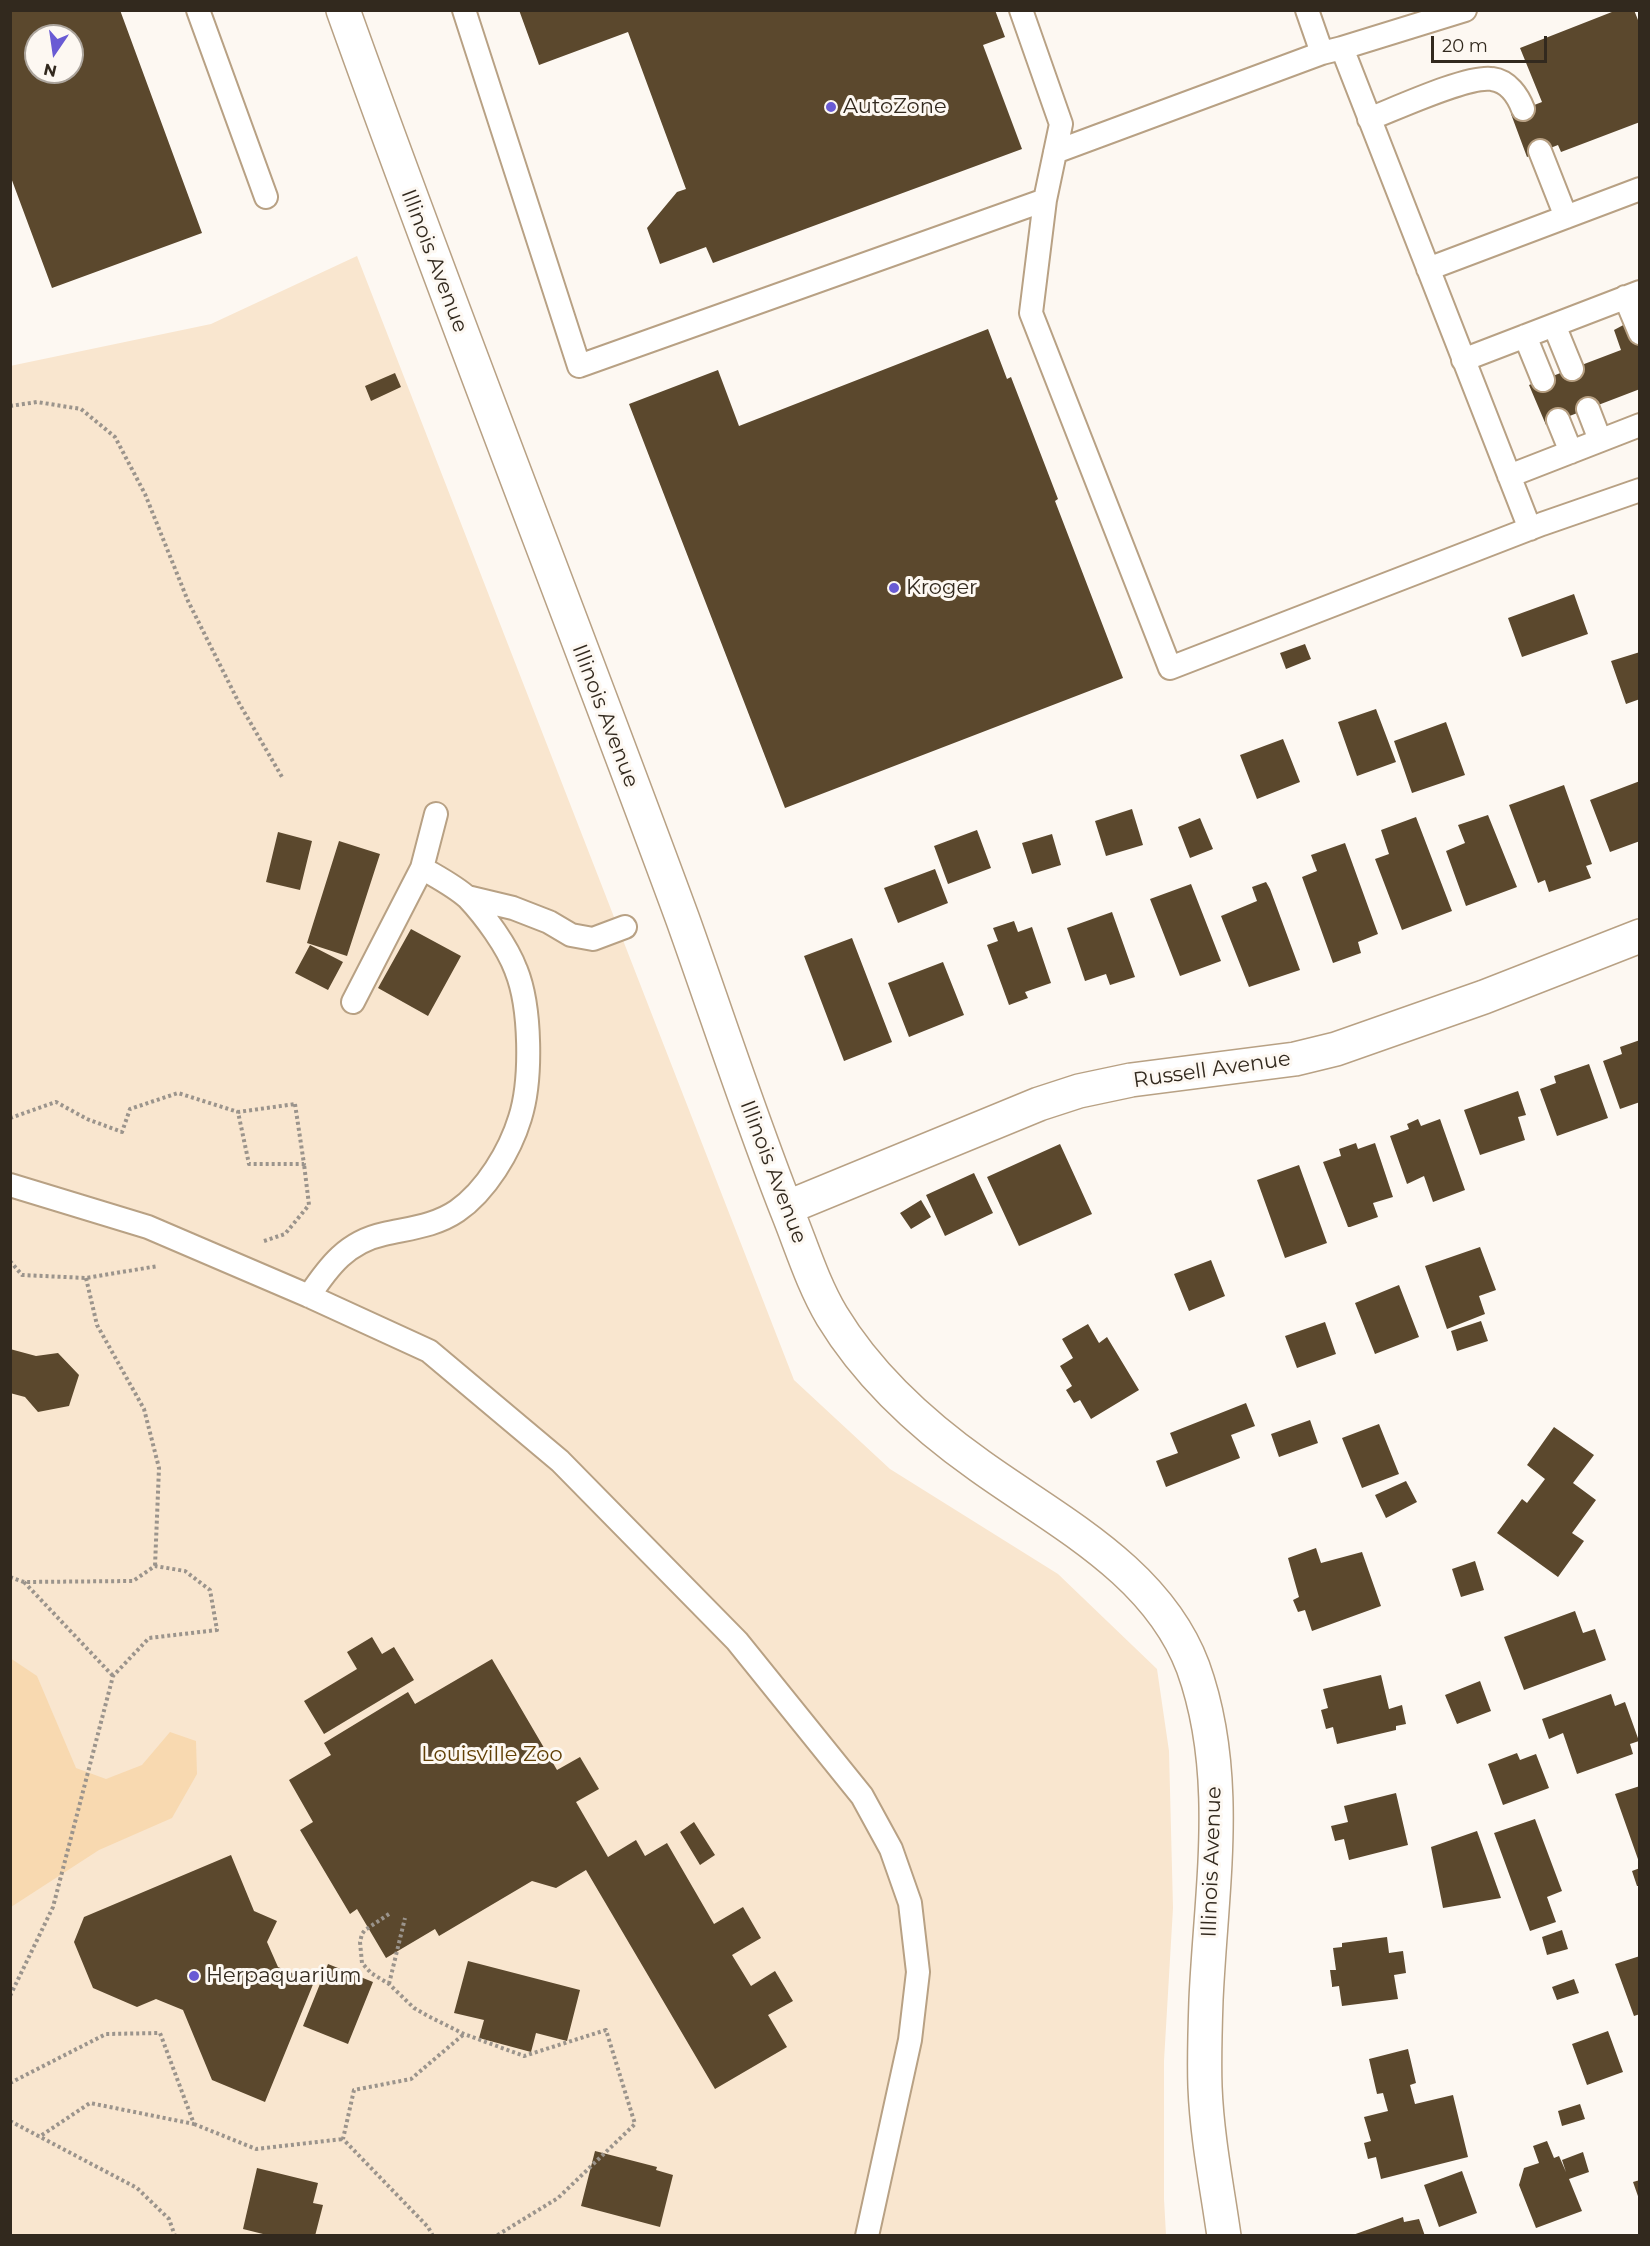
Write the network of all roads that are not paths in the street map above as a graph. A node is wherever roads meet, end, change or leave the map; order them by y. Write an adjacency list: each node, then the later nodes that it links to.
1 (198, 10): 13 (lane)
2 (343, 10): 39 (street, Illinois Avenue)
3 (464, 10): 14 (lane)
4 (1020, 10): 10 (lane)
5 (1307, 10): 7 (lane)
6 (1465, 10): 7 (lane)
7 (1332, 50): 9 (lane); 10 (lane)
8 (1523, 110): 9 (lane)
9 (1369, 119): 16 (lane)
10 (1055, 152): 14 (lane)
11 (1540, 152): 15 (lane)
12 (1640, 189): 15 (lane)
13 (266, 197)
14 (1046, 200): 31 (lane)
15 (1566, 217): 16 (lane)
16 (1428, 269): 21 (lane)
17 (1632, 295): 18 (lane); 19 (lane)
18 (1554, 325): 20 (lane); 22 (lane)
19 (1640, 333)
20 (1525, 336): 21 (lane); 23 (lane)
21 (1463, 360): 29 (lane)
22 (1572, 369)
23 (1543, 380)
24 (1588, 409): 27 (lane)
25 (1558, 420): 28 (lane)
26 (1640, 425): 27 (lane)
27 (1600, 440): 28 (lane)
28 (1571, 452): 29 (lane)
29 (1509, 476): 31 (lane)
30 (1640, 490): 31 (lane)
31 (1530, 529)
32 (436, 814): 33 (lane)
33 (422, 868): 34 (lane); 37 (lane)
34 (467, 897): 35 (lane); 40 (lane)
35 (625, 927)
36 (1640, 936): 39 (street, Russell Avenue)
37 (353, 1002)
38 (10, 1185): 40 (lane)
39 (786, 1208): 42 (street, Illinois Avenue)
40 (309, 1296): 41 (lane)
41 (867, 2235)
42 (1224, 2235)

